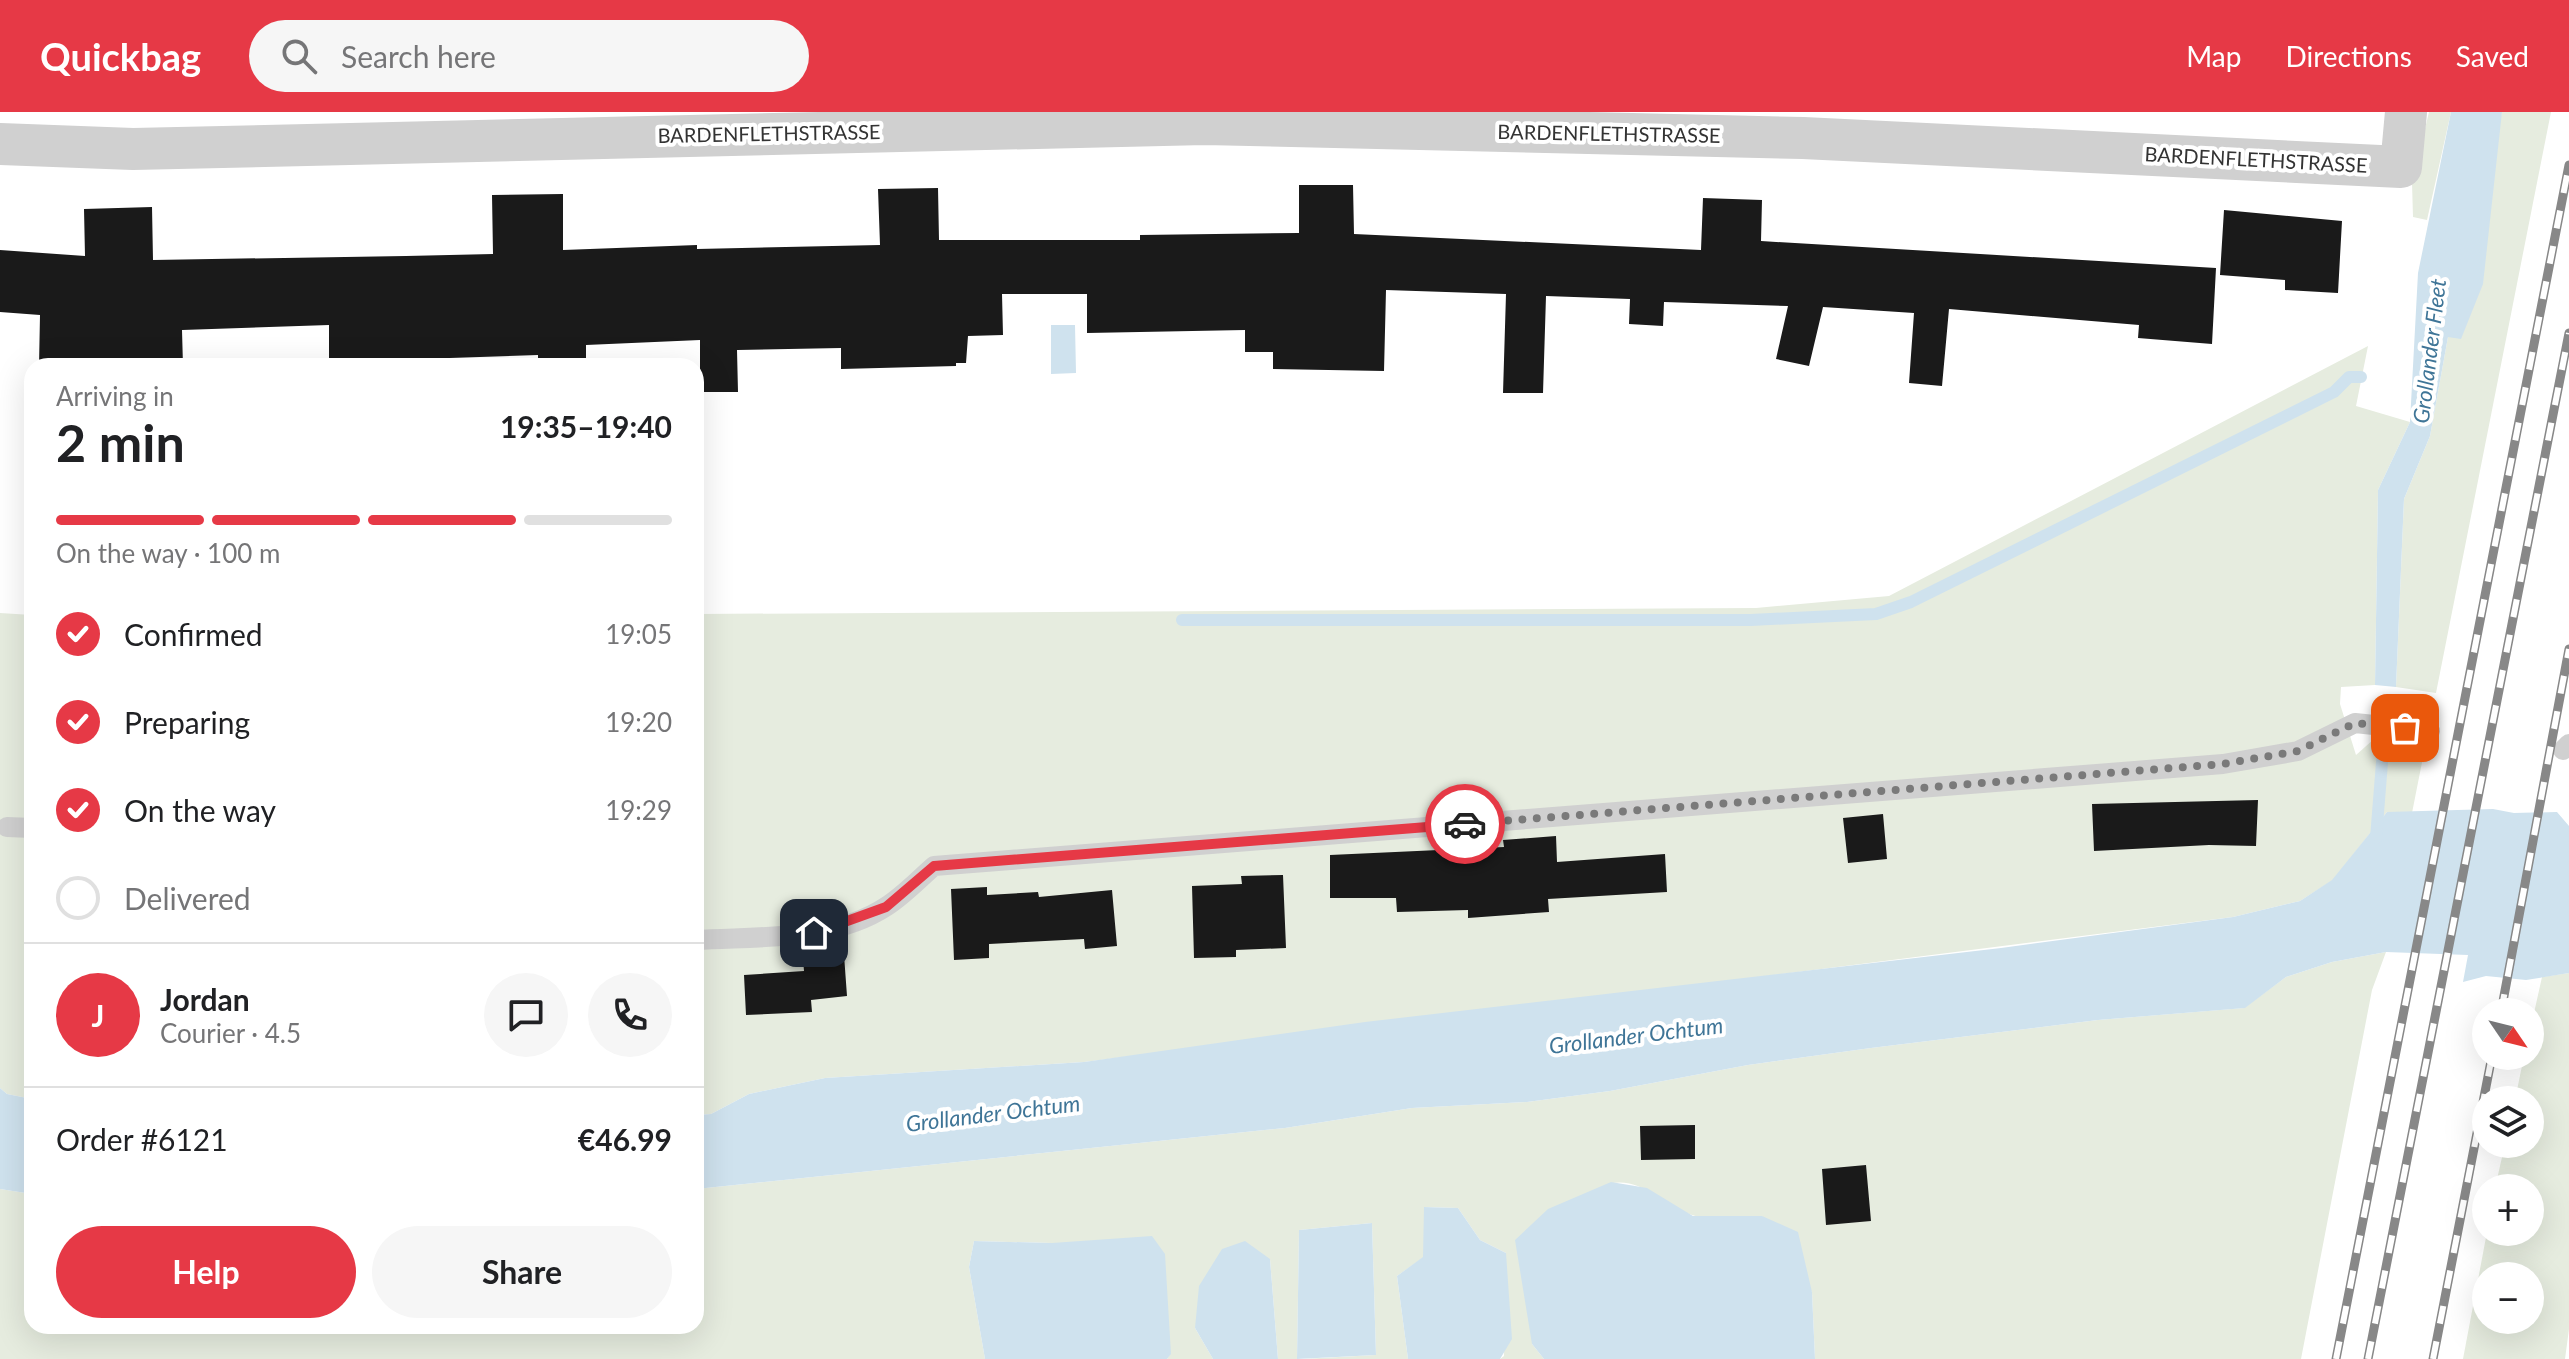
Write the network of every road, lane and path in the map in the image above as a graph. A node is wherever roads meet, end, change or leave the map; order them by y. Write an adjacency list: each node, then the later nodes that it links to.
1 (2406, 112): 2 (street, BARDENFLETHSTRASSE)
2 (1205, 118): 3 (street, BARDENFLETHSTRASSE)
3 (308, 127): 4 (street, BARDENFLETHSTRASSE)
4 (0, 144)
5 (2430, 731): 8 (lane)
6 (7, 827): 7 (lane)
7 (24, 828)
8 (704, 940)

